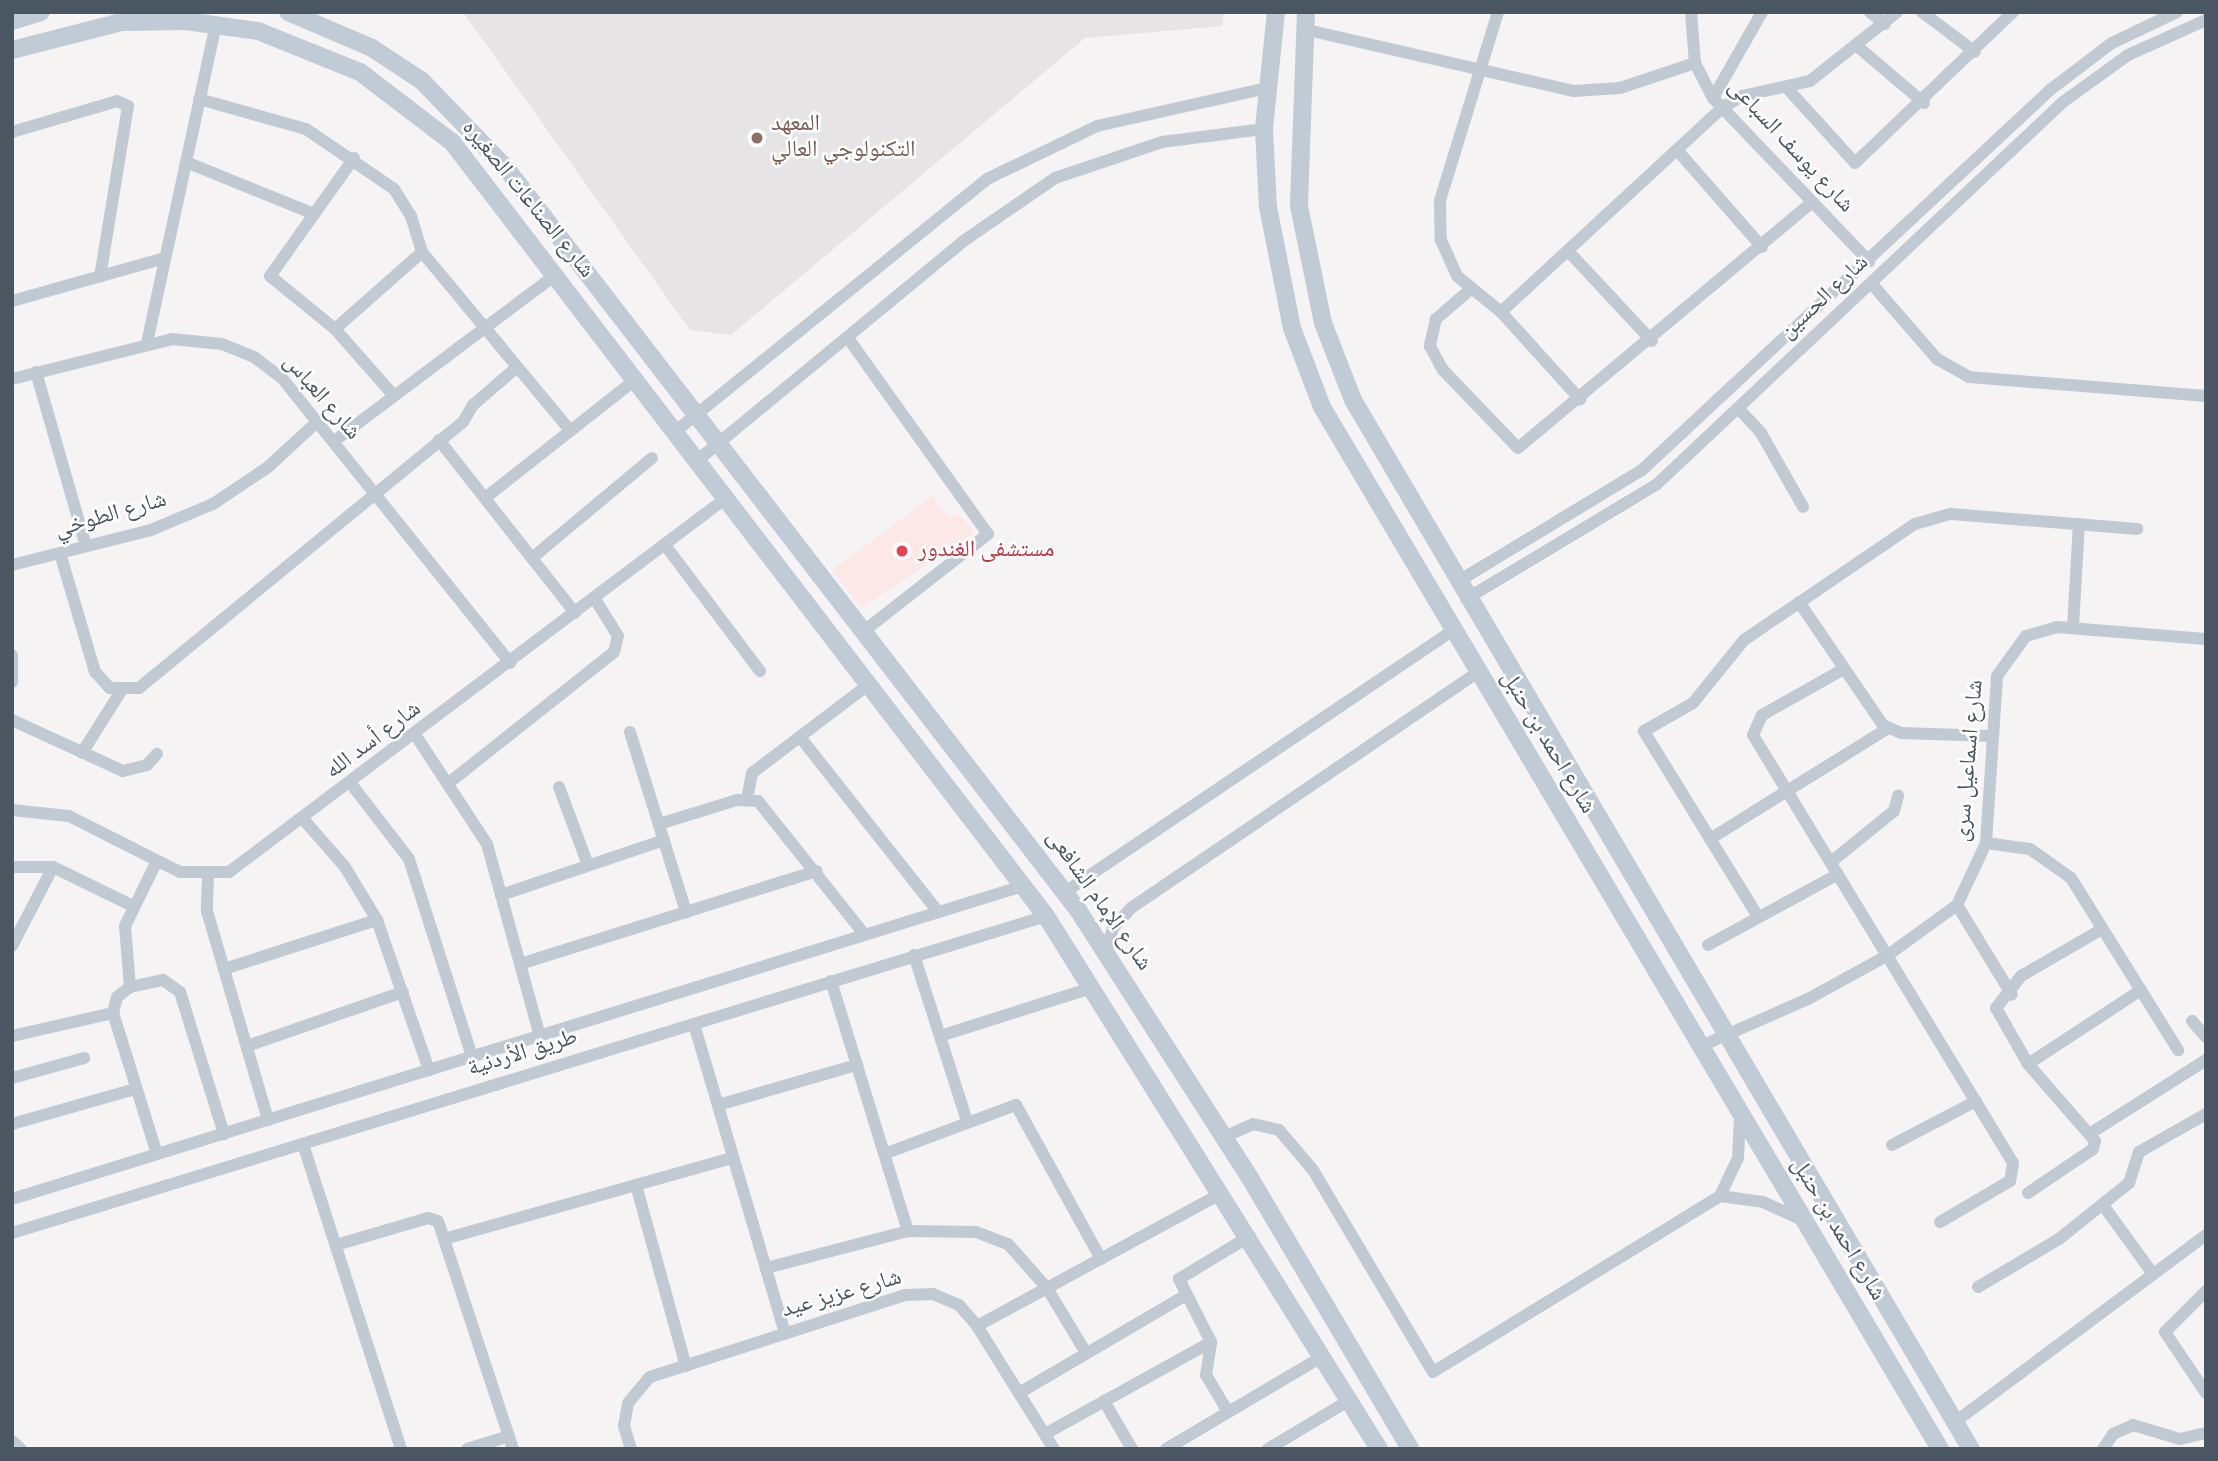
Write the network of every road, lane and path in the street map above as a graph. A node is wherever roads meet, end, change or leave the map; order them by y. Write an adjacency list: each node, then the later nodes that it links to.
1 (41, 12): 13 (street)
2 (288, 12): 63 (street, شارع الصناعات الصغيره)
3 (1276, 12): 22 (street, شارع احمد بن حنبل)
4 (1497, 12): 21 (street)
5 (1691, 12): 20 (street, شارع يوسف السباعى)
6 (1762, 12): 25 (street)
7 (1870, 12): 16 (street)
8 (1896, 12): 16 (street)
9 (1923, 12): 19 (street)
10 (2013, 12): 19 (street)
11 (2171, 13): 24 (street, شارع الحسين)
12 (2206, 20): 27 (street, شارع الحسين)
13 (12, 21)
14 (1304, 21): 21 (street); 53 (street, شارع احمد بن حنبل)
15 (216, 23): 18 (street, شارع الصناعات الصغيره); 26 (street); 42 (street, شارع الصناعات الصغيره)
16 (1885, 24): 17 (street)
17 (1857, 46): 23 (street); 28 (street)
18 (12, 50)
19 (1975, 52): 28 (street)
20 (1695, 63): 21 (street); 25 (street, شارع يوسف السباعى)
21 (1480, 69): 45 (street)
22 (1267, 88): 30 (street, شارع احمد بن حنبل); 63 (street)
23 (1787, 88): 28 (street); 29 (street)
24 (2050, 90): 27 (street); 41 (street, شارع الحسين)
25 (1713, 98): 29 (street, شارع يوسف السباعى)
26 (199, 99): 33 (street); 34 (street)
27 (2063, 102): 44 (street, شارع الحسين)
28 (1924, 103)
29 (1723, 108): 32 (street); 35 (street, شارع يوسف السباعى)
30 (1264, 129): 50 (street); 55 (street, شارع احمد بن حنبل)
31 (12, 132): 43 (street)
32 (1677, 150): 37 (street); 38 (street)
33 (354, 158): 36 (street); 39 (street)
34 (186, 162): 36 (street); 40 (street)
35 (1812, 202): 37 (street); 41 (street, شارع يوسف السباعى)
36 (314, 214): 49 (street)
37 (1762, 247): 51 (street)
38 (1568, 251): 47 (street); 51 (street)
39 (422, 253): 48 (street); 49 (street)
40 (165, 258): 43 (street); 52 (street)
41 (1869, 261): 70 (street, شارع الحسين)
42 (557, 274): 48 (street); 58 (street, شارع الصناعات الصغيره)
43 (100, 276): 46 (street)
44 (1871, 284): 60 (street); 62 (street, شارع الحسين)
45 (1472, 288): 47 (street); 61 (street)
46 (12, 301)
47 (1501, 312): 61 (street)
48 (485, 328): 54 (street); 59 (street)
49 (335, 329): 59 (street)
50 (848, 338): 69 (street); 91 (street)
51 (1652, 341): 61 (street)
52 (147, 343): 56 (street, شارع العباس); 64 (street, شارع العباس)
53 (1335, 359): 55 (street); 85 (street, شارع احمد بن حنبل)
54 (517, 367): 65 (street); 67 (street)
55 (1305, 368): 92 (street, شارع احمد بن حنبل)
56 (36, 372): 57 (street, شارع العباس); 81 (street)
57 (12, 379)
58 (636, 379): 65 (street); 66 (street, شارع الصناعات الصغيره)
59 (394, 396): 68 (street)
60 (2206, 396)
61 (1580, 399)
62 (1738, 408): 73 (street, شارع الحسين); 77 (street)
63 (697, 414): 66 (street); 69 (street, شارع الإمام الشافعى)
64 (317, 422): 68 (street, شارع العباس); 81 (street, شارع الطوخي)
65 (570, 430): 75 (street)
66 (676, 431): 72 (street)
67 (439, 440): 74 (street); 75 (street)
68 (333, 442): 74 (street, شارع العباس)
69 (719, 444): 72 (street); 91 (street, شارع الإمام الشافعى)
70 (1657, 457): 73 (street); 85 (street, شارع الحسين)
71 (652, 458): 83 (street)
72 (698, 460): 76 (street)
73 (1672, 471): 87 (street, شارع الحسين)
74 (372, 491): 95 (street, شارع العباس); 101 (street)
75 (485, 498): 83 (street)
76 (726, 498): 80 (street, شارع أسد الله); 100 (street)
77 (1803, 507)
78 (2078, 524): 79 (street); 88 (street); 90 (street)
79 (2137, 529)
80 (664, 545): 86 (street, شارع أسد الله); 97 (street)
81 (86, 546): 82 (street, شارع الطوخي)
82 (60, 553): 84 (street, شارع الطوخي); 101 (street)
83 (532, 558): 89 (street)
84 (12, 565)
85 (1457, 582): 87 (street, شارع احمد بن حنبل)
86 (595, 598): 89 (street, شارع أسد الله); 110 (street)
87 (1466, 598): 157 (street, شارع احمد بن حنبل)
88 (1798, 602): 96 (street); 119 (street)
89 (575, 613): 95 (street, شارع أسد الله)
90 (2073, 627): 93 (street, شارع اسماعيل سرى); 106 (street, شارع اسماعيل سرى)
91 (864, 631): 130 (street, شارع الإمام الشافعى)
92 (1452, 631): 98 (street, شارع احمد بن حنبل); 130 (street)
93 (2206, 639)
94 (13, 660): 99 (street)
95 (510, 663): 105 (street, شارع أسد الله)
96 (1842, 670): 103 (street); 113 (street)
97 (760, 671)
98 (1477, 673): 143 (street); 163 (street, شارع احمد بن حنبل)
99 (12, 682)
100 (868, 685): 107 (street); 129 (street)
101 (121, 691): 108 (street)
102 (12, 720): 108 (street)
103 (1888, 728): 106 (street); 113 (street)
104 (630, 732): 118 (street)
105 (416, 736): 110 (street); 111 (street, شارع أسد الله)
106 (1992, 736): 121 (street, شارع اسماعيل سرى)
107 (800, 737): 115 (street); 135 (street)
108 (82, 753): 109 (street)
109 (157, 754)
110 (450, 782): 131 (street)
111 (352, 785): 117 (street, شارع أسد الله); 165 (street)
112 (559, 787): 123 (street)
113 (1788, 792): 119 (street); 126 (street)
114 (1898, 796): 126 (street)
115 (747, 799): 118 (street); 127 (street)
116 (12, 810): 122 (street)
117 (304, 820): 128 (street, شارع أسد الله); 138 (street)
118 (659, 824): 120 (street)
119 (1710, 839): 136 (street)
120 (664, 840): 123 (street); 134 (street)
121 (1986, 843): 132 (street, شارع اسماعيل سرى); 139 (street)
122 (157, 861): 128 (street); 133 (street)
123 (588, 865): 131 (street)
124 (12, 867): 125 (street)
125 (53, 867): 133 (street); 141 (street)
126 (1834, 868): 136 (street); 145 (street)
127 (817, 871): 134 (street); 140 (street)
128 (208, 876): 147 (street)
129 (1023, 886): 135 (street, طريق الأردنية); 137 (street)
130 (1065, 891): 143 (street, شارع الإمام الشافعى)
131 (501, 895): 146 (street)
132 (1957, 905): 145 (street, شارع اسماعيل سرى); 153 (street)
133 (133, 906): 149 (street)
134 (686, 912): 146 (street)
135 (938, 912): 140 (street, طريق الأردنية)
136 (1757, 915): 142 (street)
137 (1046, 916): 144 (street, طريق الأردنية); 150 (street)
138 (377, 920): 147 (street); 152 (street)
139 (2102, 929): 151 (street); 153 (street)
140 (865, 935): 159 (street, طريق الأردنية)
141 (12, 946)
142 (1708, 946)
143 (1105, 951): 182 (street, شارع الإمام الشافعى)
144 (914, 955): 148 (street, طريق الأردنية); 160 (street)
145 (1888, 955): 157 (street, شارع اسماعيل سرى); 173 (street)
146 (520, 964): 159 (street)
147 (224, 969): 162 (street)
148 (831, 981): 156 (street, طريق الأردنية); 169 (street)
149 (130, 987): 154 (street); 180 (street)
150 (1091, 988): 160 (street); 189 (street)
151 (2140, 990): 164 (street); 168 (street)
152 (403, 992): 162 (street); 170 (street)
153 (2012, 995): 168 (street)
154 (113, 1013): 158 (street); 172 (street)
155 (2192, 1021): 161 (street)
156 (694, 1024): 174 (street); 183 (street, طريق الأردنية)
157 (1724, 1033): 163 (street, شارع اسماعيل سرى); 222 (street, شارع احمد بن حنبل)
158 (12, 1036)
159 (540, 1036): 165 (street, طريق الأردنية)
160 (940, 1037): 178 (street)
161 (2206, 1037)
162 (247, 1046): 177 (street)
163 (1699, 1047): 176 (street, شارع احمد بن حنبل)
164 (2178, 1050)
165 (472, 1056): 170 (street, طريق الأردنية)
166 (84, 1058): 171 (street)
167 (2206, 1060): 181 (street)
168 (2028, 1064): 181 (street)
169 (857, 1065): 174 (street); 186 (street)
170 (429, 1070): 177 (street, طريق الأردنية)
171 (12, 1078)
172 (135, 1089): 179 (street); 185 (street)
173 (1976, 1101): 184 (street); 195 (street)
174 (718, 1105): 187 (street)
175 (2206, 1114): 193 (street)
176 (1740, 1117): 191 (street); 194 (street, شارع احمد بن حنبل)
177 (268, 1120): 180 (street, طريق الأردنية)
178 (967, 1121): 186 (street); 202 (street)
179 (12, 1124)
180 (224, 1133): 185 (street, طريق الأردنية)
181 (2091, 1133): 190 (street)
182 (1224, 1137): 191 (street); 214 (street, شارع الإمام الشافعى)
183 (303, 1144): 197 (street, طريق الأردنية); 201 (street)
184 (1892, 1145)
185 (157, 1154): 192 (street, طريق الأردنية)
186 (884, 1154): 196 (street)
187 (733, 1158): 188 (street); 203 (street)
188 (636, 1185): 200 (street); 215 (street)
189 (1222, 1193): 199 (street); 202 (street)
190 (2028, 1193)
191 (1720, 1196): 194 (street)
192 (12, 1199)
193 (2103, 1205): 204 (street); 205 (street)
194 (1803, 1220): 237 (street, شارع احمد بن حنبل)
195 (1940, 1222)
196 (908, 1231): 203 (street); 206 (street)
197 (12, 1233)
198 (2206, 1235): 204 (street)
199 (1250, 1236): 208 (street); 213 (street)
200 (444, 1239): 201 (street); 226 (street)
201 (336, 1245): 229 (street)
202 (1101, 1259): 206 (street)
203 (765, 1268): 210 (street)
204 (2153, 1274): 222 (street)
205 (1978, 1287)
206 (1047, 1288): 209 (street); 212 (street)
207 (2205, 1293): 217 (street)
208 (1186, 1295): 211 (street); 212 (street)
209 (977, 1326): 210 (street, شارع عزيز عيد); 218 (street, شارع عزيز عيد)
210 (785, 1334): 215 (street, شارع عزيز عيد)
211 (1211, 1342): 220 (street); 221 (street)
212 (1086, 1353): 218 (street)
213 (1323, 1356): 216 (street); 221 (street)
214 (1359, 1363): 216 (street); 236 (street, شارع الإمام الشافعى)
215 (686, 1366): 231 (street, شارع عزيز عيد)
216 (1336, 1378): 219 (street)
217 (2206, 1392)
218 (1019, 1393): 223 (street, شارع عزيز عيد)
219 (1350, 1400): 227 (street); 235 (street)
220 (1104, 1401): 223 (street); 233 (street)
221 (1228, 1412): 234 (street)
222 (1955, 1422): 238 (street, شارع احمد بن حنبل)
223 (1045, 1434): 232 (street, شارع عزيز عيد)
224 (2203, 1439): 239 (street)
225 (12, 1441): 228 (street)
226 (511, 1443): 230 (street)
227 (1371, 1446)
228 (21, 1449)
229 (401, 1449)
230 (467, 1449)
231 (631, 1449)
232 (1054, 1449)
233 (1132, 1449)
234 (1166, 1449)
235 (1268, 1449)
236 (1410, 1449)
237 (1940, 1449)
238 (1972, 1449)
239 (2103, 1449)

